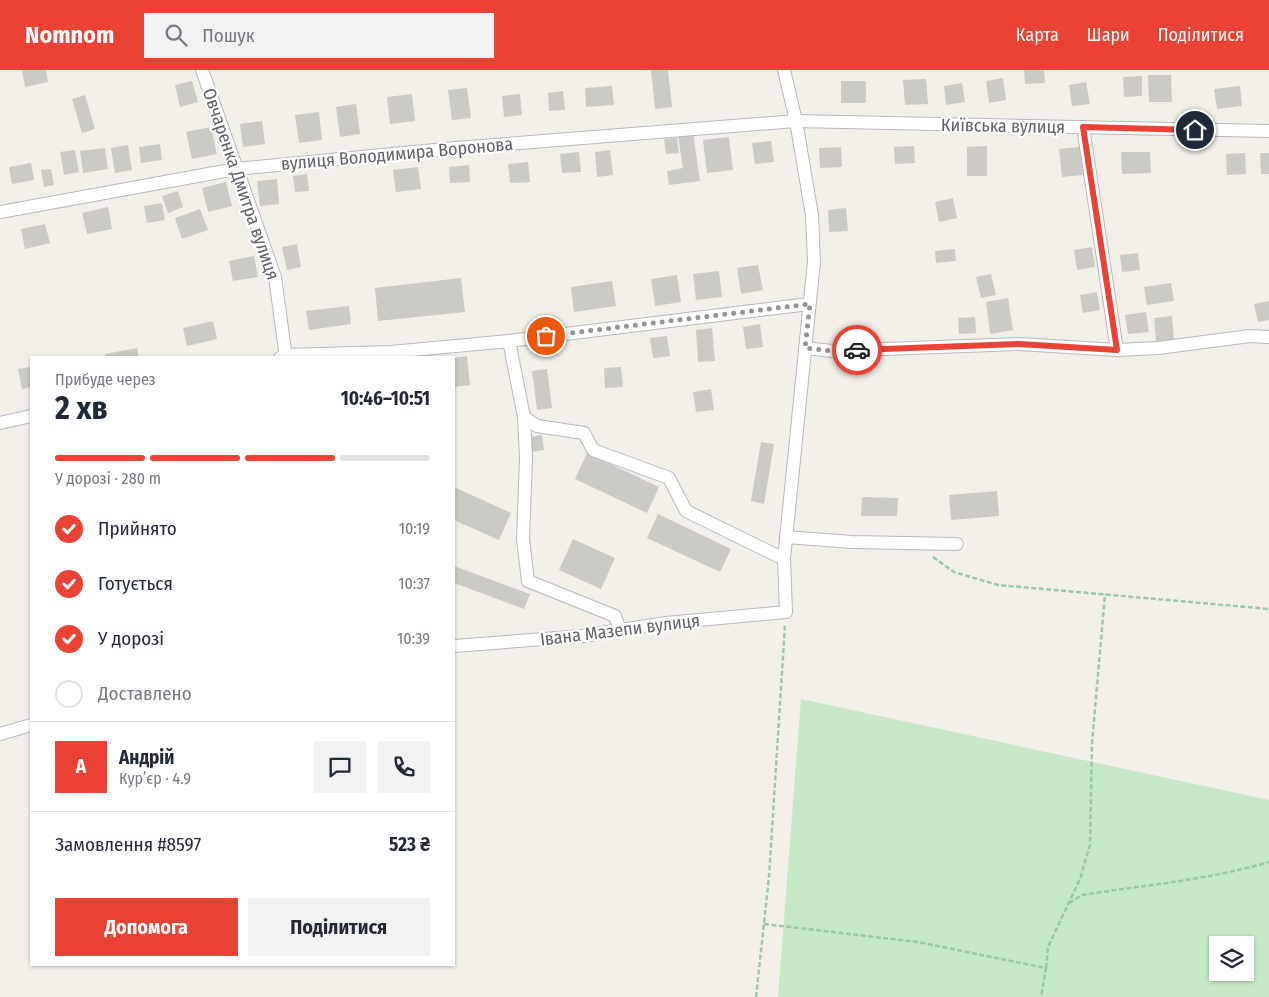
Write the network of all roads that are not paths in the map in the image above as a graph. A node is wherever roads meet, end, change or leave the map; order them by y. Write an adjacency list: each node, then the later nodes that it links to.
1 (202, 70): 6 (street, Овчаренка Дмитра вулиця)
2 (784, 70): 3 (street)
3 (796, 121): 4 (street, Київська вулиця); 6 (street, вулиця Володимира Воронова); 8 (street)
4 (1083, 127): 5 (street, Київська вулиця); 12 (street)
5 (1269, 131)
6 (236, 169): 7 (street, вулиця Володимира Воронова); 13 (street, Овчаренка Дмитра вулиця)
7 (0, 212)
8 (810, 304): 10 (street); 11 (street)
9 (1269, 337): 12 (street)
10 (509, 341): 14 (street); 16 (street)
11 (805, 348): 12 (street); 18 (street)
12 (1117, 350)
13 (284, 356)
14 (305, 356)
15 (30, 416): 17 (street)
16 (524, 416): 20 (street); 21 (street)
17 (0, 423)
18 (786, 537): 19 (street); 20 (street)
19 (957, 544)
20 (784, 559): 21 (street, Івана Мазепи вулиця)
21 (620, 630): 22 (street, Івана Мазепи вулиця)
22 (455, 646)
23 (30, 725): 24 (street)
24 (0, 734)

